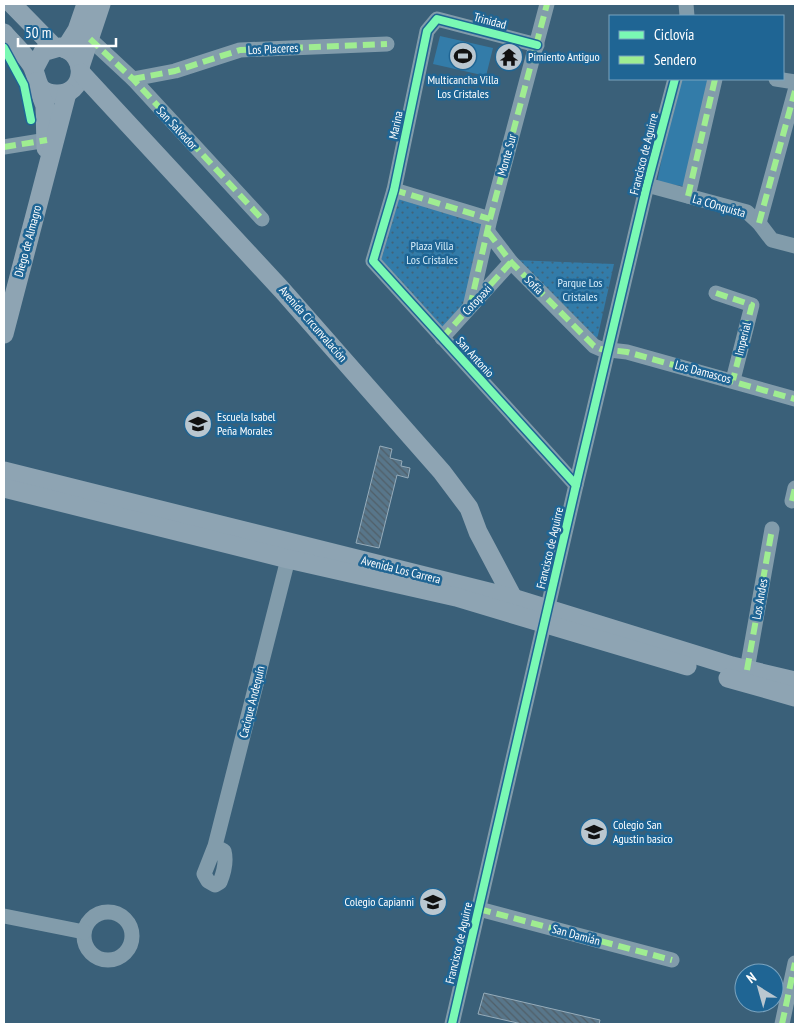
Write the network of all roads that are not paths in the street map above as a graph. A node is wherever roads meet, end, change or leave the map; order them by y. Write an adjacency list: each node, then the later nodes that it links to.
1 (12, 4): 10 (main road, Avenida Circunvalación)
2 (86, 4): 10 (main road)
3 (102, 4): 7 (main road)
4 (547, 4): 9 (street, Monte Sur)
5 (437, 19): 9 (street, Trinidad); 24 (street, Marina)
6 (4, 33): 12 (main road)
7 (90, 39): 11 (main road); 13 (street, San Salvador)
8 (387, 44): 13 (street, Los Placeres)
9 (537, 45): 28 (street, Monte Sur)
10 (59, 48): 11 (main road, Avenida Circunvalación); 12 (main road)
11 (81, 70): 19 (main road); 44 (main road, Avenida Circunvalación)
12 (35, 75): 19 (main road); 20 (main road, Diego de Almagro)
13 (132, 79): 26 (street, San Salvador)
14 (675, 80): 23 (street, Francisco de Aguirre)
15 (715, 80): 25 (street)
16 (782, 80): 17 (street)
17 (795, 82)
18 (795, 91): 27 (street)
19 (67, 93): 22 (main road, Diego de Almagro)
20 (47, 140): 21 (street); 22 (main road, Diego de Almagro)
21 (4, 147)
22 (45, 177): 34 (main road, Diego de Almagro)
23 (647, 186): 25 (street, La COnquista); 36 (street, Francisco de Aguirre)
24 (394, 190): 28 (street); 29 (street, Marina)
25 (688, 196): 27 (street, La COnquista)
26 (262, 219)
27 (759, 222): 30 (street, La COnquista)
28 (489, 226): 31 (street, Sofía); 33 (street, Monte Sur)
29 (378, 239): 35 (street, San Antonio)
30 (788, 245)
31 (511, 262): 33 (street, Cotopaxi); 36 (street, Sofía)
32 (716, 293): 37 (street, Imperial)
33 (470, 307): 35 (street, Cotopaxi)
34 (4, 334)
35 (442, 338): 40 (street, San Antonio)
36 (609, 350): 37 (street, Los Damascos); 40 (street, Francisco de Aguirre)
37 (732, 380): 38 (street, Los Damascos)
38 (795, 399)
39 (4, 471): 44 (main road, Avenida Los Carrera)
40 (576, 485): 45 (street, Francisco de Aguirre)
41 (4, 488): 43 (main road, Avenida Los Carrera)
42 (772, 528): 46 (street, Los Andes)
43 (288, 559): 45 (main road, Avenida Los Carrera); 49 (street, Cacique Andequín)
44 (514, 598): 45 (main road, Avenida Los Carrera)
45 (546, 616): 46 (main road, Avenida Los Carrera); 48 (main road, Avenida Los Carrera); 50 (street, Francisco de Aguirre)
46 (748, 670): 47 (main road, Avenida Los Carrera)
47 (795, 682)
48 (795, 697)
49 (215, 846)
50 (479, 910): 53 (street, San Damián); 55 (street, Francisco de Aguirre)
51 (4, 916): 52 (street)
52 (84, 932)
53 (672, 960)
54 (795, 963): 56 (street)
55 (452, 1024)
56 (782, 1024)

